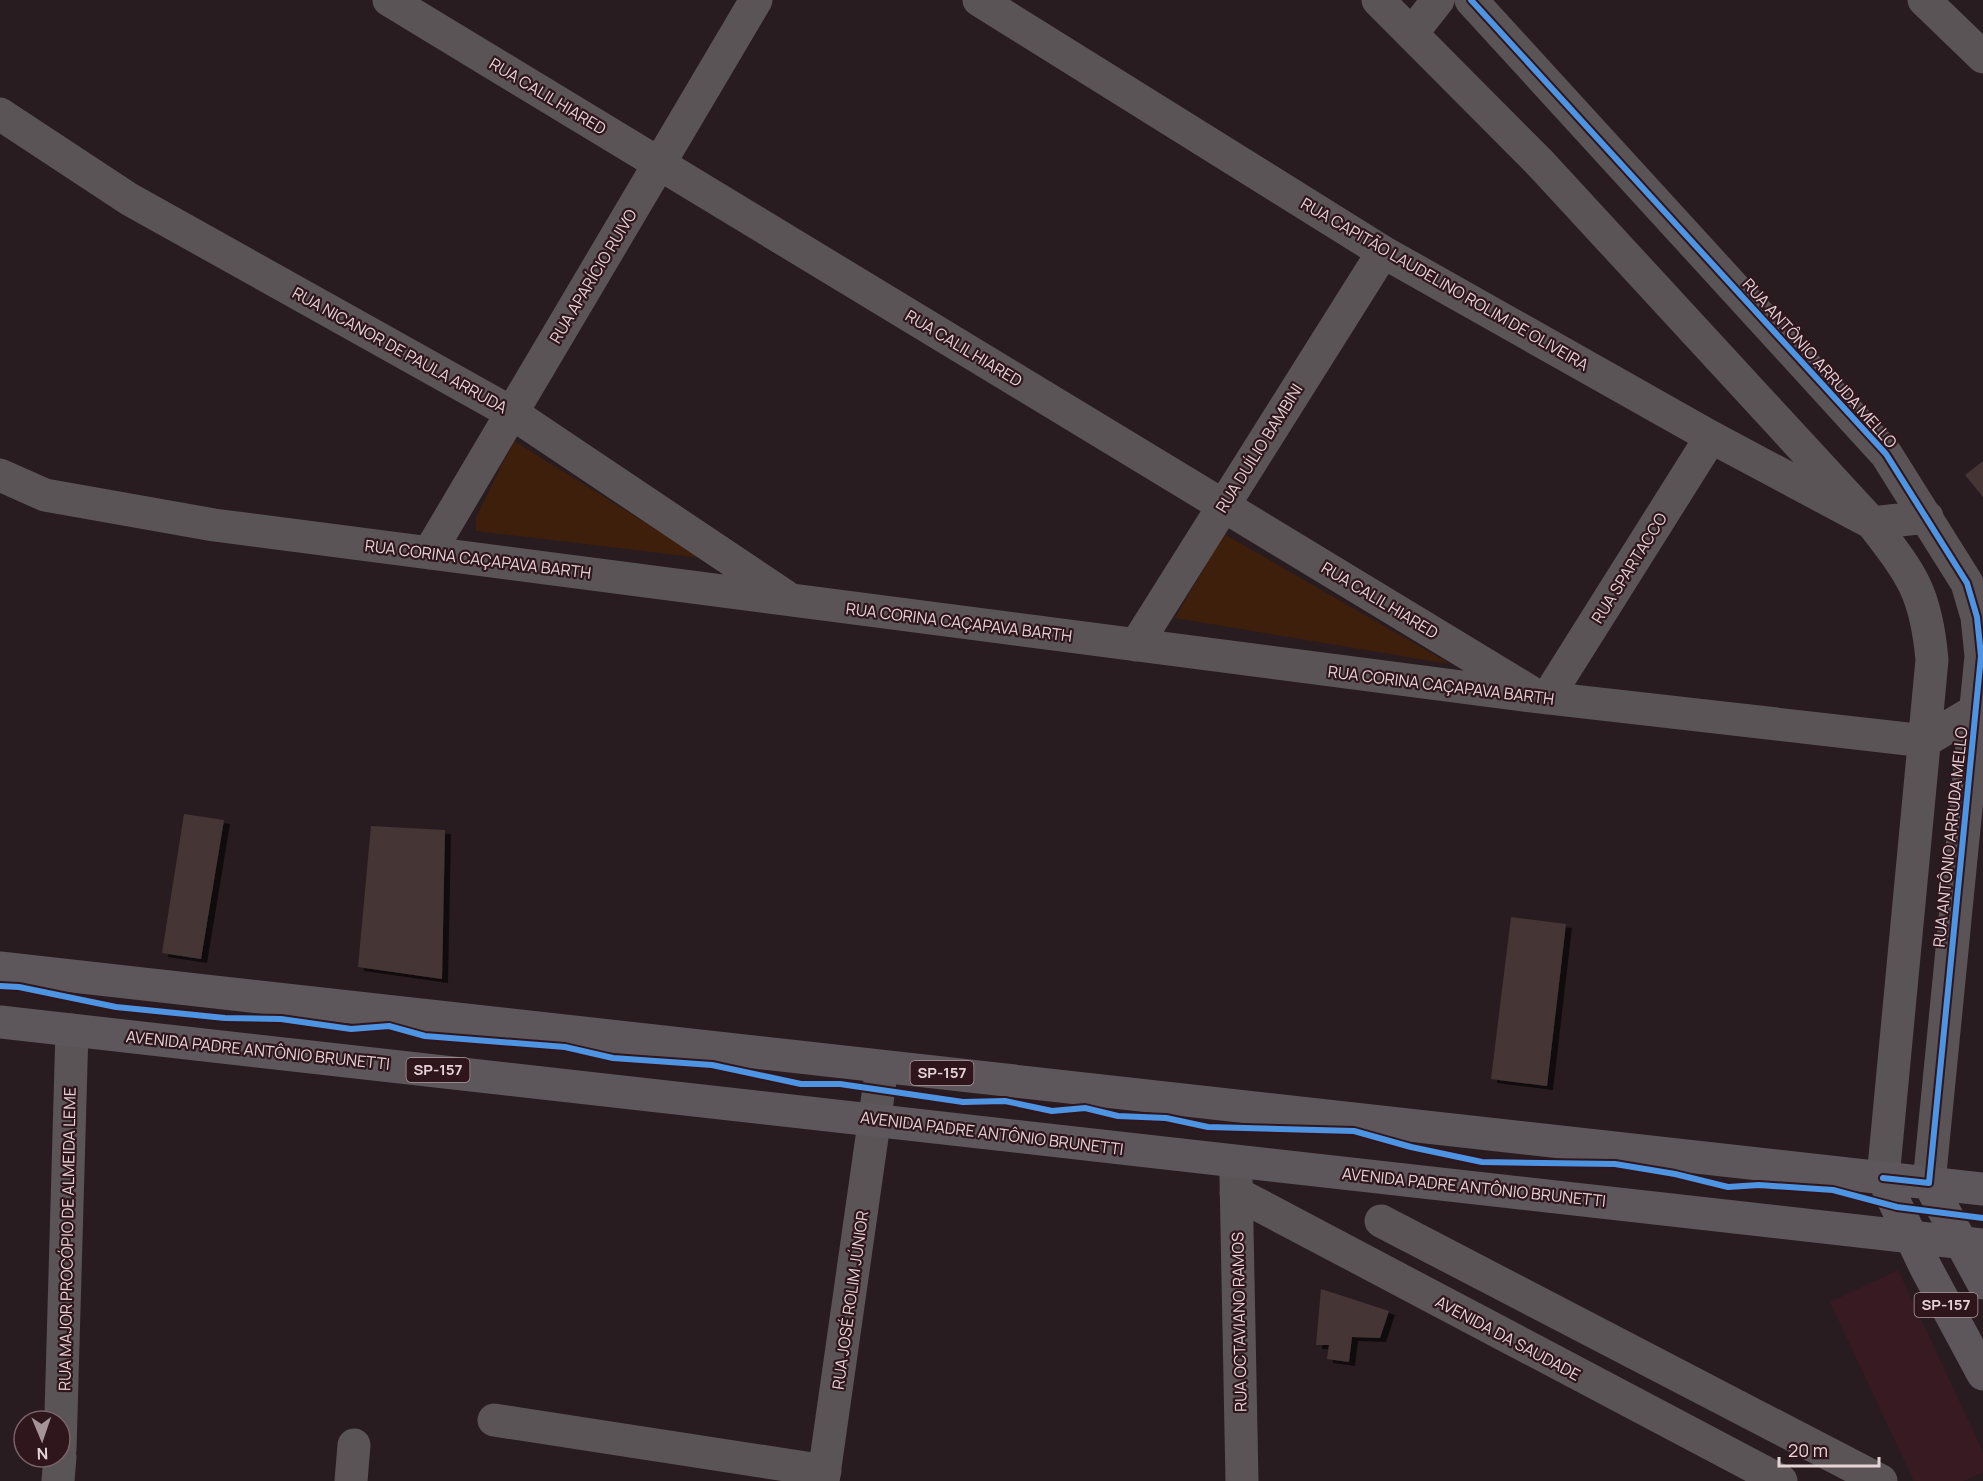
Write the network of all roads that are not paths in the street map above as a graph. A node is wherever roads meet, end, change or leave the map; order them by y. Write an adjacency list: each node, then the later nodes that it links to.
1 (389, 0): 11 (street, RUA CALIL HIARED)
2 (756, 0): 11 (street, RUA APARÍCIO RUIVO)
3 (979, 0): 12 (street, RUA CAPITÃO LAUDELINO ROLIM DE OLIVEIRA)
4 (1378, 0): 8 (street, RUA ANTÔNIO ARRUDA MELLO)
5 (1438, 0): 8 (street)
6 (1471, 0): 17 (street, RUA ANTÔNIO ARRUDA MELLO)
7 (1924, 0): 9 (street)
8 (1412, 33): 18 (street, RUA ANTÔNIO ARRUDA MELLO)
9 (1983, 57)
10 (0, 114): 13 (street, RUA NICANOR DE PAULA ARRUDA)
11 (659, 163): 13 (street, RUA APARÍCIO RUIVO); 16 (street, RUA CALIL HIARED)
12 (1383, 252): 14 (street, RUA CAPITÃO LAUDELINO ROLIM DE OLIVEIRA); 16 (street, RUA DUÍLIO BAMBINI)
13 (512, 413): 19 (street, RUA APARÍCIO RUIVO); 20 (street, RUA NICANOR DE PAULA ARRUDA)
14 (1712, 437): 18 (street, RUA CAPITÃO LAUDELINO ROLIM DE OLIVEIRA); 22 (street, RUA SPARTACCO)
15 (0, 475): 19 (street, RUA CORINA CAÇAPAVA BARTH)
16 (1223, 504): 21 (street, RUA DUÍLIO BAMBINI); 22 (street, RUA CALIL HIARED)
17 (1927, 517): 18 (street); 23 (street, RUA ANTÔNIO ARRUDA MELLO)
18 (1872, 524): 24 (street, RUA ANTÔNIO ARRUDA MELLO)
19 (429, 553): 20 (street, RUA CORINA CAÇAPAVA BARTH)
20 (791, 600): 21 (street, RUA CORINA CAÇAPAVA BARTH)
21 (1136, 645): 22 (street, RUA CORINA CAÇAPAVA BARTH)
22 (1543, 698): 24 (street, RUA CORINA CAÇAPAVA BARTH)
23 (1980, 708): 24 (street); 32 (street, RUA ANTÔNIO ARRUDA MELLO)
24 (1925, 741): 31 (street, RUA ANTÔNIO ARRUDA MELLO)
25 (0, 968): 28 (main road, SP-157)
26 (0, 1022): 27 (main road, AVENIDA PADRE ANTÔNIO BRUNETTI / SP-157)
27 (72, 1030): 29 (main road, AVENIDA PADRE ANTÔNIO BRUNETTI / SP-157); 39 (street, RUA MAJOR PROCÓPIO DE ALMEIDA LEME)
28 (882, 1067): 29 (street, RUA JOSÉ ROLIM JÚNIOR); 31 (main road, SP-157)
29 (876, 1119): 30 (main road, AVENIDA PADRE ANTÔNIO BRUNETTI / SP-157); 42 (street, RUA JOSÉ ROLIM JÚNIOR)
30 (1236, 1178): 35 (main road, AVENIDA PADRE ANTÔNIO BRUNETTI / SP-157); 45 (street, RUA OCTAVIANO RAMOS); 46 (street, AVENIDA DA SAUDADE)
31 (1883, 1178): 32 (main road, SP-157); 35 (main road)
32 (1929, 1183): 33 (main road); 36 (main road, SP-157)
33 (1983, 1189)
34 (1381, 1221): 43 (street)
35 (1910, 1235): 36 (main road, AVENIDA PADRE ANTÔNIO BRUNETTI / SP-157); 38 (main road, SP-157)
36 (1972, 1243): 37 (main road, SP-157)
37 (1983, 1283)
38 (1983, 1374)
39 (61, 1409)
40 (494, 1420): 42 (street)
41 (354, 1445): 44 (street)
42 (824, 1476)
43 (1873, 1479)
44 (351, 1481)
45 (1242, 1481)
46 (1781, 1481)

